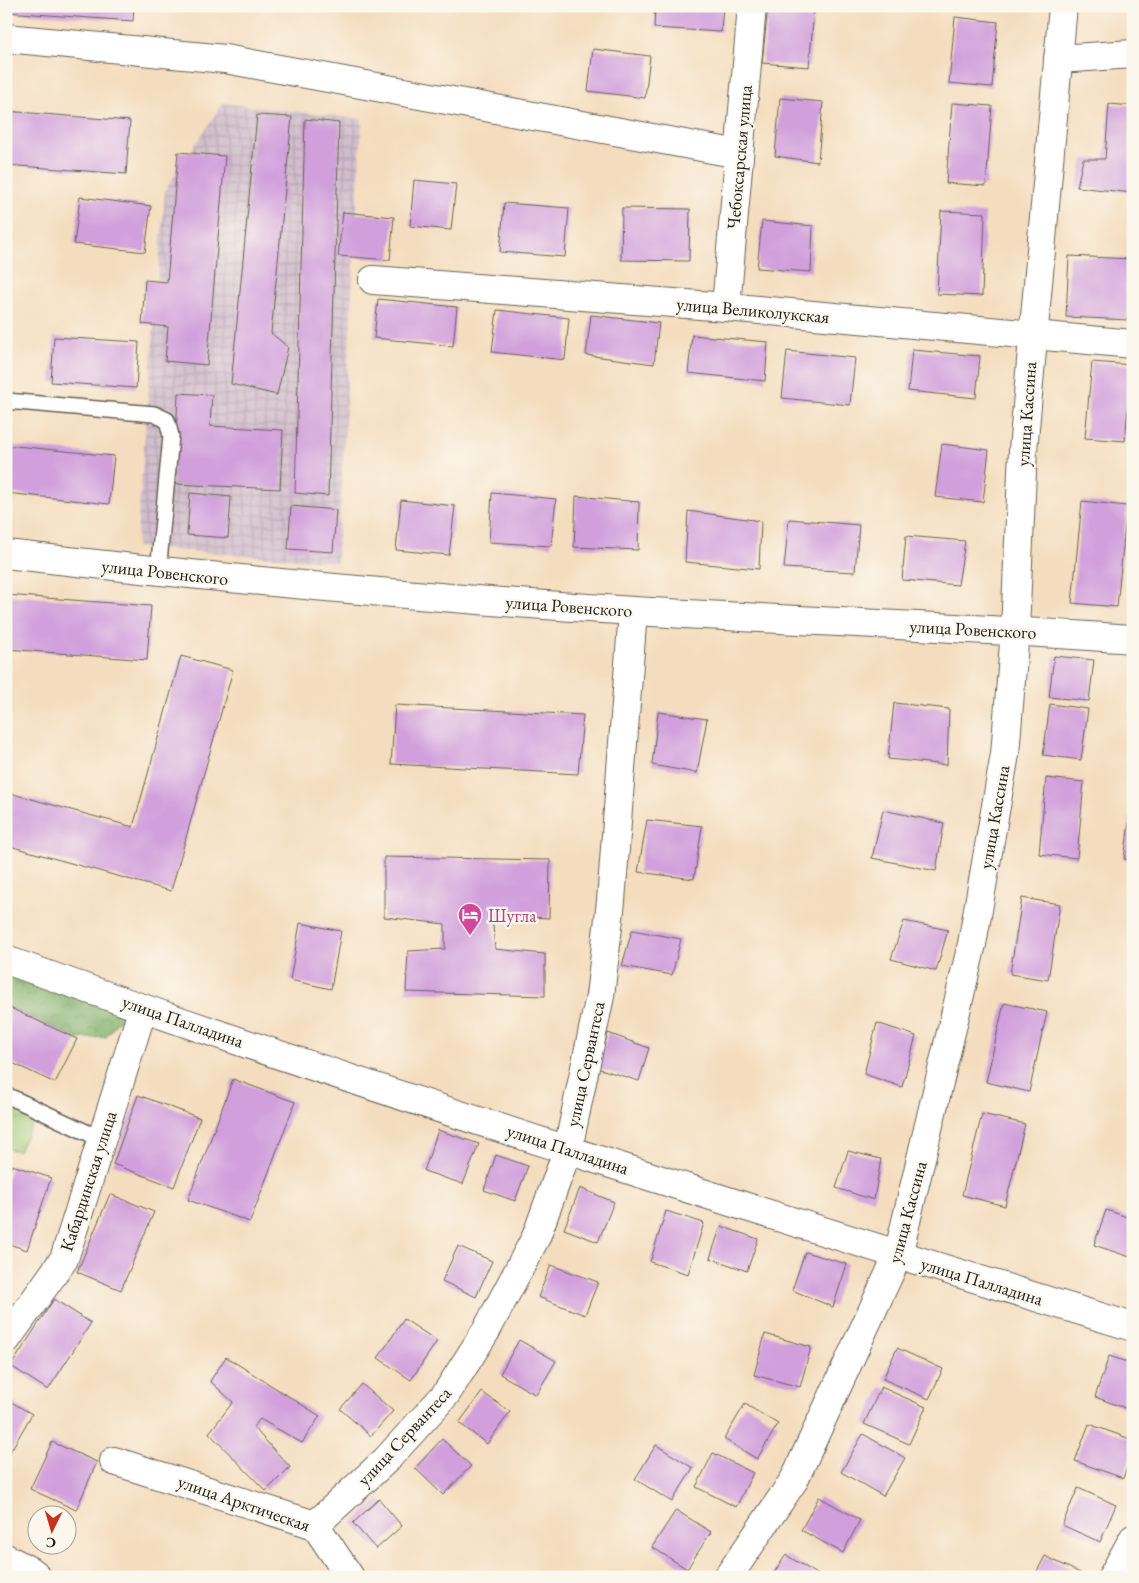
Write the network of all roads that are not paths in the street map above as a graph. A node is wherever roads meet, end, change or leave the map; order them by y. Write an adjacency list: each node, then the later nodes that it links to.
1 (752, 6): 6 (street, Чебоксарская улица)
2 (1063, 6): 5 (street, улица Кассина)
3 (6, 38): 6 (street)
4 (1133, 54): 5 (street)
5 (1058, 59): 9 (street, улица Кассина)
6 (739, 154): 8 (street, Чебоксарская улица)
7 (373, 280): 8 (street, улица Великолукская)
8 (726, 307): 9 (street, улица Великолукская)
9 (1032, 336): 10 (street, улица Великолукская); 15 (street, улица Кассина)
10 (1133, 344)
11 (6, 401): 13 (lane)
12 (6, 554): 13 (street, улица Ровенского)
13 (158, 572): 14 (street, улица Ровенского)
14 (633, 611): 15 (street, улица Ровенского); 21 (street, улица Сервантеса)
15 (1015, 631): 16 (street, улица Ровенского); 22 (street, улица Кассина)
16 (1133, 639)
17 (6, 960): 18 (street, улица Палладина)
18 (143, 1008): 20 (street, Кабардинская улица); 21 (street, улица Палладина)
19 (6, 1095): 20 (lane)
20 (101, 1139): 24 (street, Кабардинская улица)
21 (568, 1149): 22 (street, улица Палладина); 26 (street, улица Сервантеса)
22 (898, 1255): 23 (street, улица Палладина); 31 (street, улица Кассина)
23 (1133, 1327)
24 (6, 1340)
25 (114, 1461): 26 (street, улица Арктическая)
26 (315, 1525): 30 (street, улица Арктическая)
27 (1133, 1539): 32 (street)
28 (6, 1558): 29 (street)
29 (34, 1577)
30 (350, 1577)
31 (728, 1577)
32 (1112, 1577)

